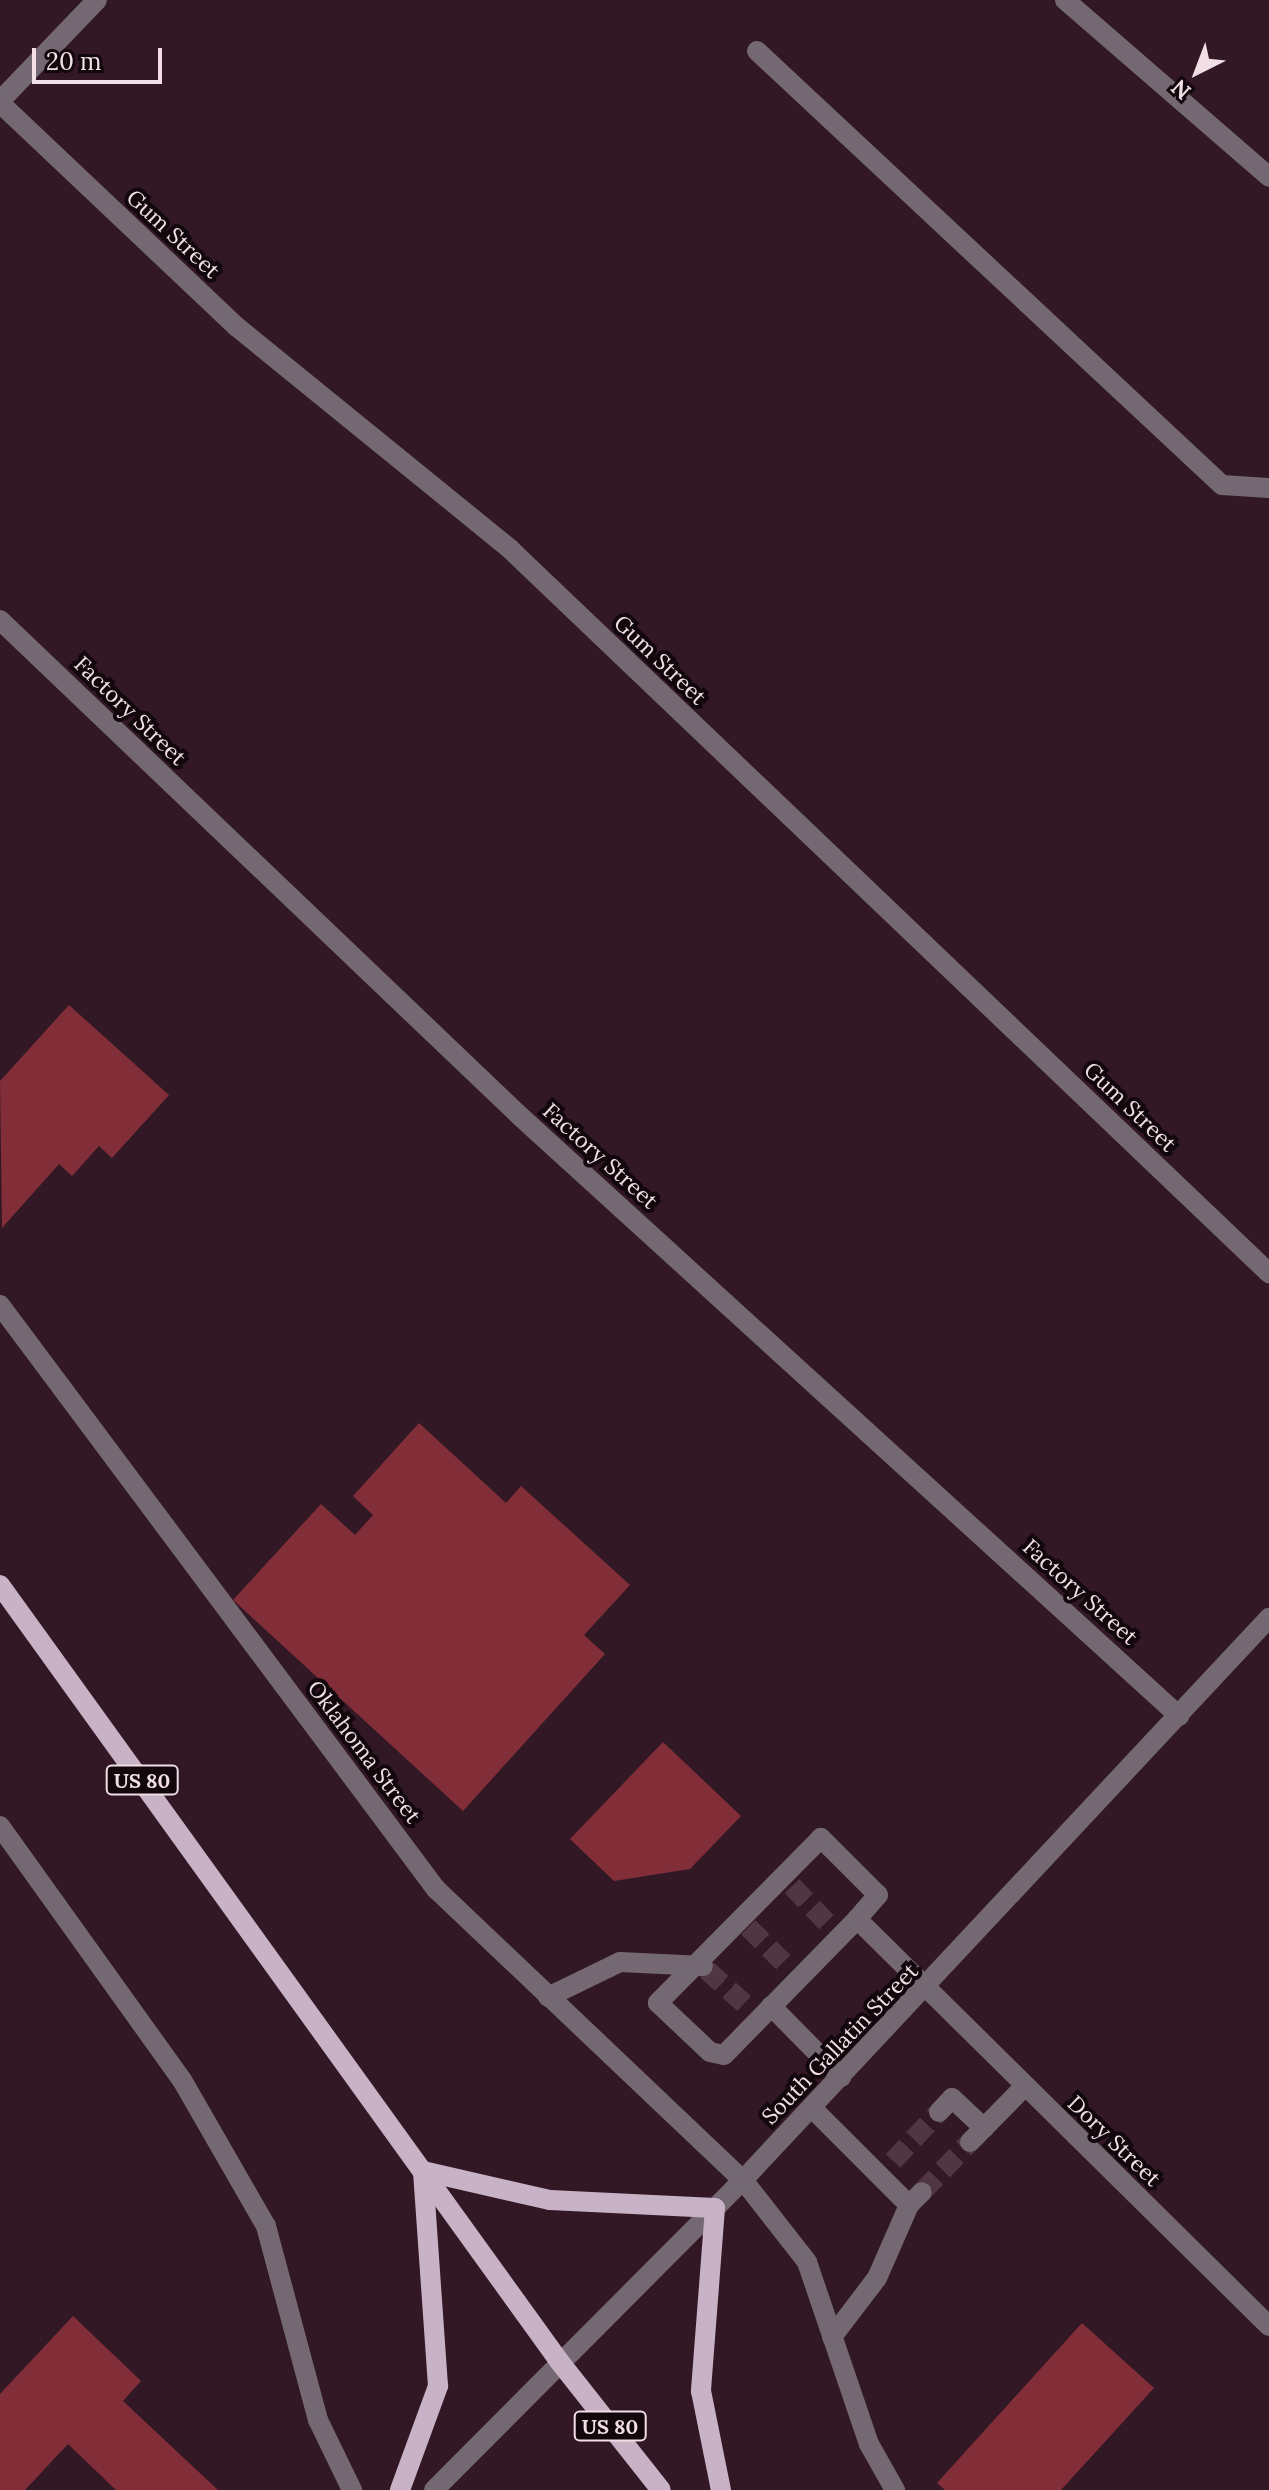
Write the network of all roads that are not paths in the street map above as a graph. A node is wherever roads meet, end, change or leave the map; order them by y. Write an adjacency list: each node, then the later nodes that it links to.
1 (97, 0): 4 (street)
2 (1065, 0): 5 (street)
3 (757, 51): 6 (street)
4 (0, 102): 8 (street, Gum Street)
5 (1269, 177)
6 (1269, 488)
7 (0, 620): 12 (street, Factory Street)
8 (1269, 1273)
9 (0, 1305): 17 (street, Oklahoma Street)
10 (0, 1585): 23 (main road, US 80)
11 (1269, 1618): 12 (street, South Gallatin Street)
12 (1179, 1716): 16 (street, South Gallatin Street)
13 (0, 1826): 29 (street)
14 (857, 1919): 15 (street); 16 (street, Dory Street); 18 (street)
15 (703, 1966): 17 (street); 18 (street)
16 (925, 1990): 19 (street, South Gallatin Street); 20 (street, Dory Street)
17 (548, 1997): 24 (street, Oklahoma Street)
18 (759, 2011): 19 (street)
19 (841, 2077): 21 (street, South Gallatin Street)
20 (1024, 2087): 22 (street); 26 (street, Dory Street)
21 (812, 2108): 24 (street, South Gallatin Street); 27 (street)
22 (939, 2112)
23 (423, 2171): 25 (main road); 28 (main road, US 80); 30 (main road)
24 (743, 2180): 25 (street, South Gallatin Street); 27 (street, Oklahoma Street)
25 (715, 2208): 28 (street, South Gallatin Street); 33 (main road)
26 (1269, 2326)
27 (832, 2337): 34 (street, Oklahoma Street)
28 (559, 2361): 31 (street, South Gallatin Street); 32 (main road, US 80)
29 (352, 2490)
30 (400, 2490)
31 (434, 2490)
32 (661, 2490)
33 (721, 2490)
34 (895, 2490)

